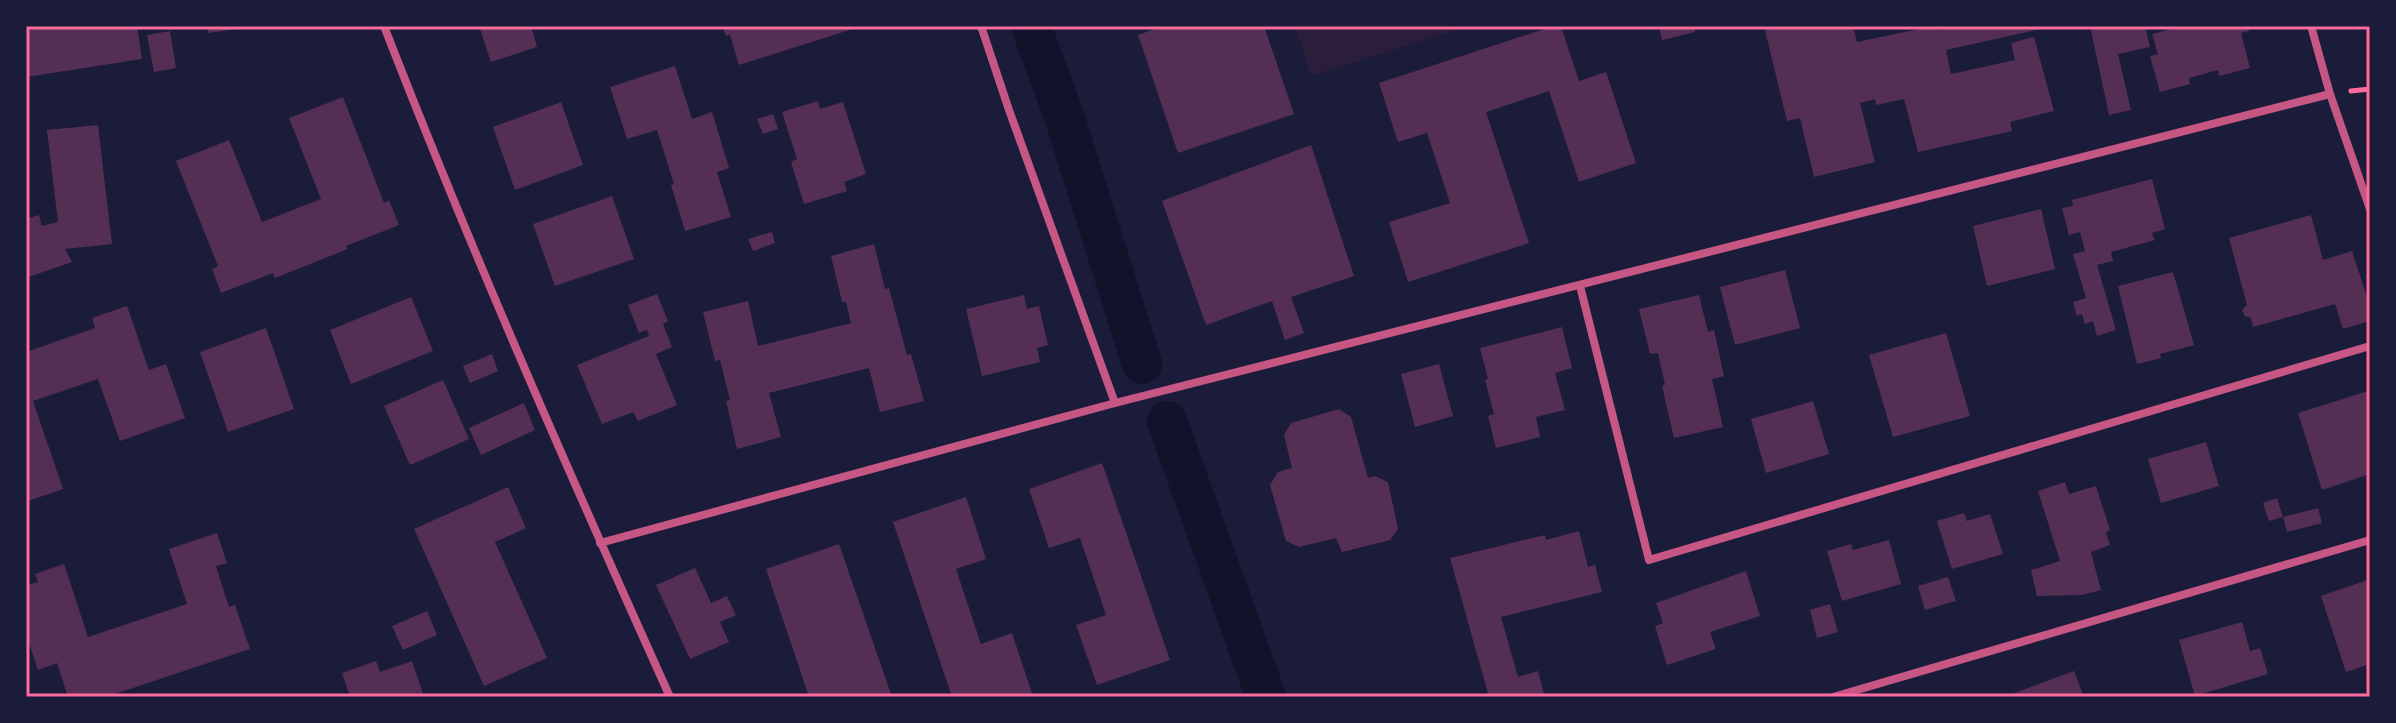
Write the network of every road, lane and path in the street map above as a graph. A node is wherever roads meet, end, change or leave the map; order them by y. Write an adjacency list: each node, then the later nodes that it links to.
1 (384, 26): 10 (street)
2 (981, 26): 8 (street)
3 (2311, 26): 4 (street)
4 (2330, 94): 5 (street); 6 (street)
5 (2370, 209)
6 (1580, 286): 7 (street); 8 (street)
7 (2370, 346)
8 (1115, 403): 10 (street)
9 (2370, 540): 12 (street)
10 (600, 543): 11 (street)
11 (670, 697)
12 (1833, 697)

